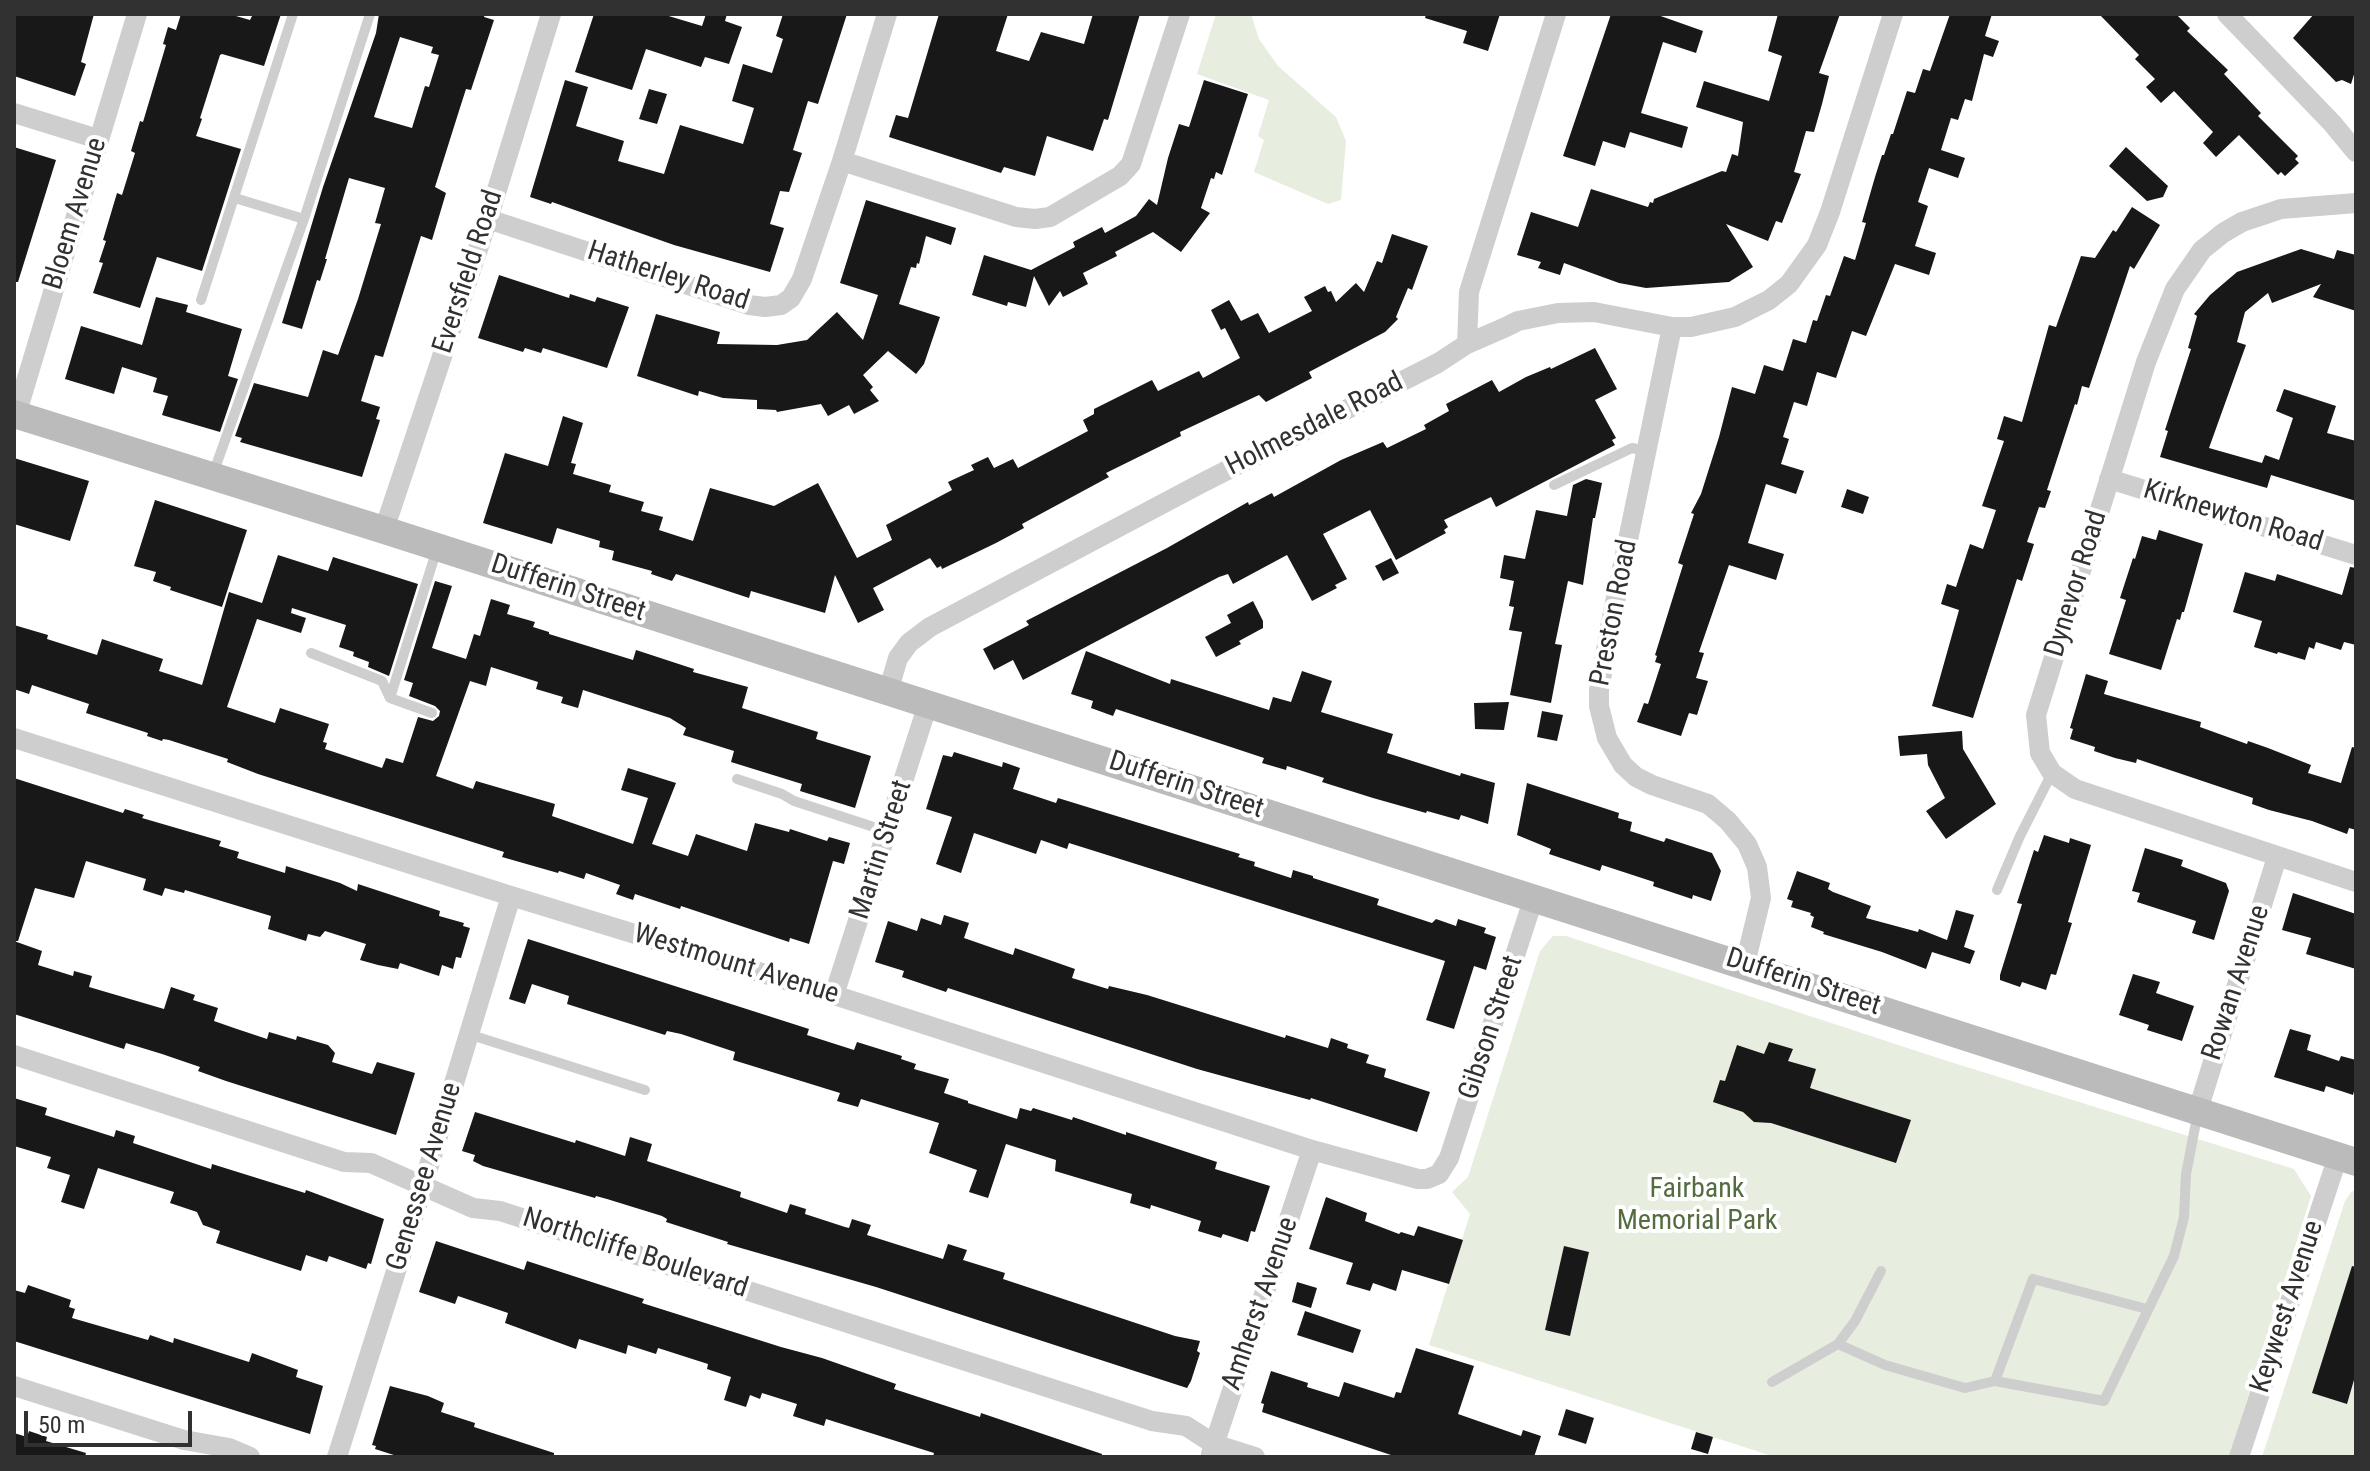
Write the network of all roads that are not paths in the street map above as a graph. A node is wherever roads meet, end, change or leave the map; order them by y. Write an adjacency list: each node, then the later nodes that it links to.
1 (137, 14): 11 (street, Bloem Avenue)
2 (293, 14): 14 (lane)
3 (370, 14): 16 (lane)
4 (551, 14): 17 (street, Eversfield Road)
5 (887, 14): 13 (street, Hatherley Road)
6 (1180, 14): 13 (street)
7 (1556, 14): 20 (street)
8 (1893, 14): 19 (street, Holmesdale Road)
9 (2227, 14): 12 (street)
10 (14, 113): 11 (street)
11 (98, 139): 21 (street, Bloem Avenue)
12 (2356, 152)
13 (842, 161): 17 (street, Hatherley Road)
14 (235, 198): 16 (lane); 18 (lane)
15 (2356, 203): 24 (street, Dynevor Road)
16 (304, 219): 23 (lane)
17 (488, 219): 26 (street, Eversfield Road)
18 (201, 300)
19 (1672, 327): 20 (street, Holmesdale Road); 22 (street, Preston Road)
20 (1467, 344): 30 (street, Holmesdale Road)
21 (15, 414): 23 (main road, Dufferin Street)
22 (1646, 451): 25 (lane); 43 (street, Preston Road)
23 (211, 477): 26 (main road, Dufferin Street)
24 (2109, 479): 28 (street, Kirknewton Road); 35 (street, Dynevor Road)
25 (1554, 485)
26 (384, 530): 27 (main road, Dufferin Street)
27 (438, 547): 30 (main road, Dufferin Street); 31 (lane)
28 (2356, 555)
29 (311, 653): 31 (lane)
30 (888, 692): 32 (main road, Dufferin Street)
31 (390, 698): 33 (lane)
32 (928, 704): 37 (street, Martin Street); 42 (main road, Dufferin Street)
33 (432, 713)
34 (14, 738): 41 (street, Westmount Avenue)
35 (2052, 773): 38 (street); 40 (lane)
36 (737, 779): 37 (lane)
37 (889, 832): 44 (street, Martin Street)
38 (2277, 857): 39 (street); 48 (street, Rowan Avenue)
39 (2356, 882)
40 (1997, 890)
41 (511, 896): 44 (street, Westmount Avenue); 45 (street, Genessee Avenue)
42 (1534, 897): 43 (main road, Dufferin Street); 50 (street, Gibson Street)
43 (1745, 964): 48 (main road, Dufferin Street)
44 (834, 995): 49 (street, Westmount Avenue)
45 (468, 1034): 47 (lane); 52 (street, Genessee Avenue)
46 (14, 1055): 52 (street, Northcliffe Boulevard)
47 (645, 1090)
48 (2198, 1110): 51 (main road, Dufferin Street); 54 (lane)
49 (1312, 1150): 50 (street, Westmount Avenue); 59 (street, Amherst Avenue)
50 (1449, 1158)
51 (2347, 1159): 63 (street, Keywest Avenue)
52 (423, 1186): 59 (street, Northcliffe Boulevard); 61 (street, Genessee Avenue)
53 (1881, 1271): 55 (lane)
54 (2147, 1309): 56 (lane); 56 (lane)
55 (1838, 1344): 56 (lane); 57 (lane)
56 (1995, 1381)
57 (1772, 1382)
58 (14, 1386): 60 (street)
59 (1212, 1451): 62 (street, Northcliffe Boulevard)
60 (250, 1457)
61 (337, 1457)
62 (1255, 1457)
63 (2239, 1457)

